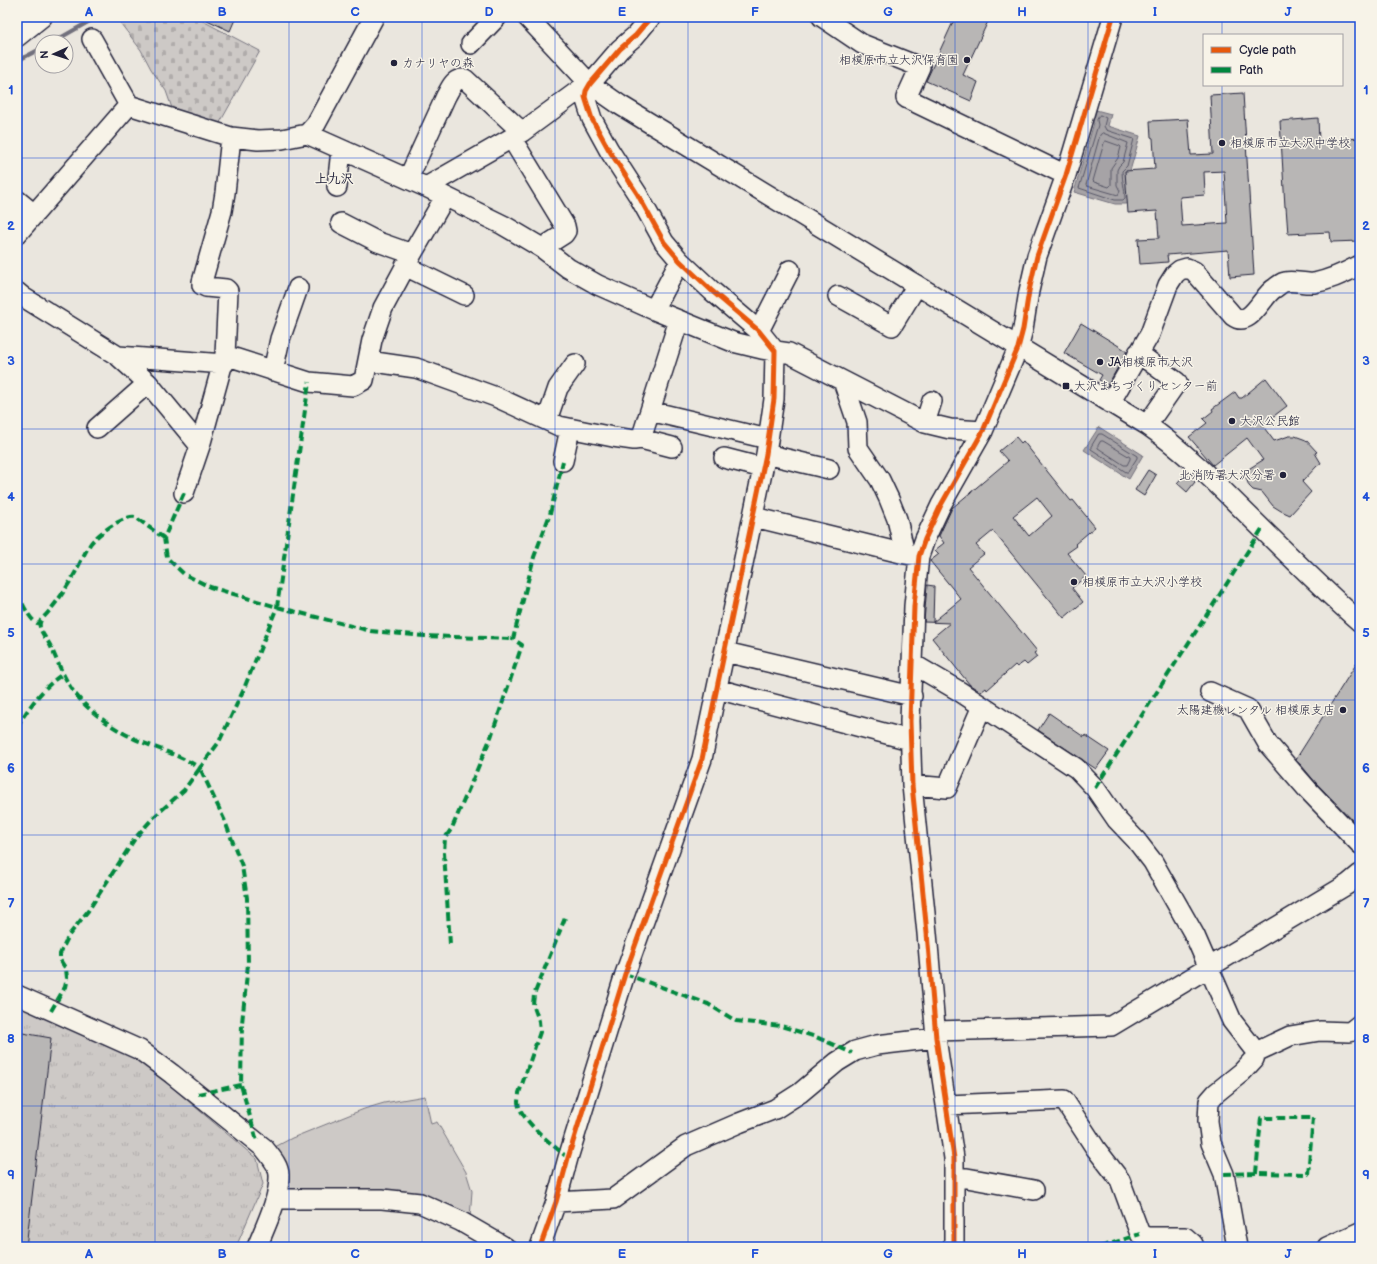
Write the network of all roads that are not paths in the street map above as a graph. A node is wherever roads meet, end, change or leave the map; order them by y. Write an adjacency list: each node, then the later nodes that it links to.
1 (42, 17): 8 (street)
2 (374, 17): 13 (street)
3 (497, 17): 10 (street)
4 (527, 17): 11 (street)
5 (651, 17): 11 (street)
6 (822, 17): 17 (street)
7 (1113, 17): 17 (street)
8 (17, 37)
9 (92, 39): 12 (street)
10 (471, 44)
11 (590, 84): 14 (street); 28 (street); 31 (street)
12 (129, 105): 15 (street); 23 (street)
13 (307, 134): 15 (street); 16 (street)
14 (517, 136): 18 (street); 20 (street); 26 (street)
15 (231, 137): 43 (street)
16 (341, 150): 18 (street); 19 (street)
17 (1066, 175): 39 (street)
18 (408, 179): 20 (street)
19 (337, 187)
20 (426, 187): 21 (street)
21 (445, 197): 26 (street); 27 (street)
22 (17, 200): 23 (street)
23 (34, 214): 25 (street)
24 (341, 223): 27 (street)
25 (17, 234)
26 (542, 248): 36 (street)
27 (408, 260): 34 (street); 44 (street)
28 (680, 261): 36 (street); 38 (street)
29 (1360, 265): 41 (street)
30 (790, 270): 38 (street)
31 (917, 285): 35 (street); 39 (street)
32 (298, 288): 46 (street)
33 (17, 292): 42 (street)
34 (464, 295)
35 (838, 296)
36 (654, 310): 37 (street)
37 (679, 320): 40 (street); 51 (street)
38 (759, 331): 40 (street)
39 (1018, 348): 50 (street); 57 (street)
40 (775, 351): 47 (street); 61 (street)
41 (1138, 353): 50 (street); 54 (street)
42 (118, 356): 43 (street); 48 (street)
43 (224, 360): 46 (street); 59 (street)
44 (368, 361): 46 (street); 52 (street)
45 (575, 364): 52 (street)
46 (273, 371)
47 (843, 381): 53 (street); 67 (street)
48 (148, 383): 55 (street); 59 (street)
49 (932, 401): 53 (street)
50 (1110, 403): 54 (street)
51 (650, 411): 58 (street); 61 (street)
52 (547, 420): 56 (street)
53 (925, 423): 57 (street)
54 (1147, 425): 68 (street)
55 (97, 428)
56 (570, 429): 58 (street); 63 (street)
57 (982, 431): 67 (street)
58 (641, 439): 60 (street)
59 (200, 446): 65 (street)
60 (672, 447)
61 (766, 454): 62 (street); 64 (street); 66 (street)
62 (724, 458)
63 (563, 461)
64 (830, 470)
65 (184, 493)
66 (754, 517): 67 (street); 69 (street)
67 (912, 555): 70 (street)
68 (1360, 622)
69 (725, 652): 71 (street); 73 (street)
70 (913, 664): 73 (street); 74 (street)
71 (717, 689): 75 (street); 88 (street)
72 (1210, 692): 77 (street)
73 (912, 696): 75 (street)
74 (982, 706): 76 (street); 79 (street)
75 (910, 740): 76 (street)
76 (912, 785): 82 (street)
77 (1360, 844)
78 (1360, 874): 79 (street)
79 (1209, 967): 82 (street); 83 (street)
80 (17, 995): 87 (street)
81 (1360, 1024): 83 (street)
82 (936, 1035): 84 (street); 88 (street)
83 (1256, 1052): 95 (street)
84 (947, 1105): 85 (street); 94 (street)
85 (955, 1178): 86 (street); 93 (street)
86 (1034, 1190)
87 (276, 1199): 90 (street); 91 (street)
88 (556, 1202): 92 (street)
89 (1360, 1232): 96 (street)
90 (257, 1247)
91 (505, 1247)
92 (540, 1247)
93 (954, 1247)
94 (1194, 1247)
95 (1237, 1247)
96 (1327, 1247)

